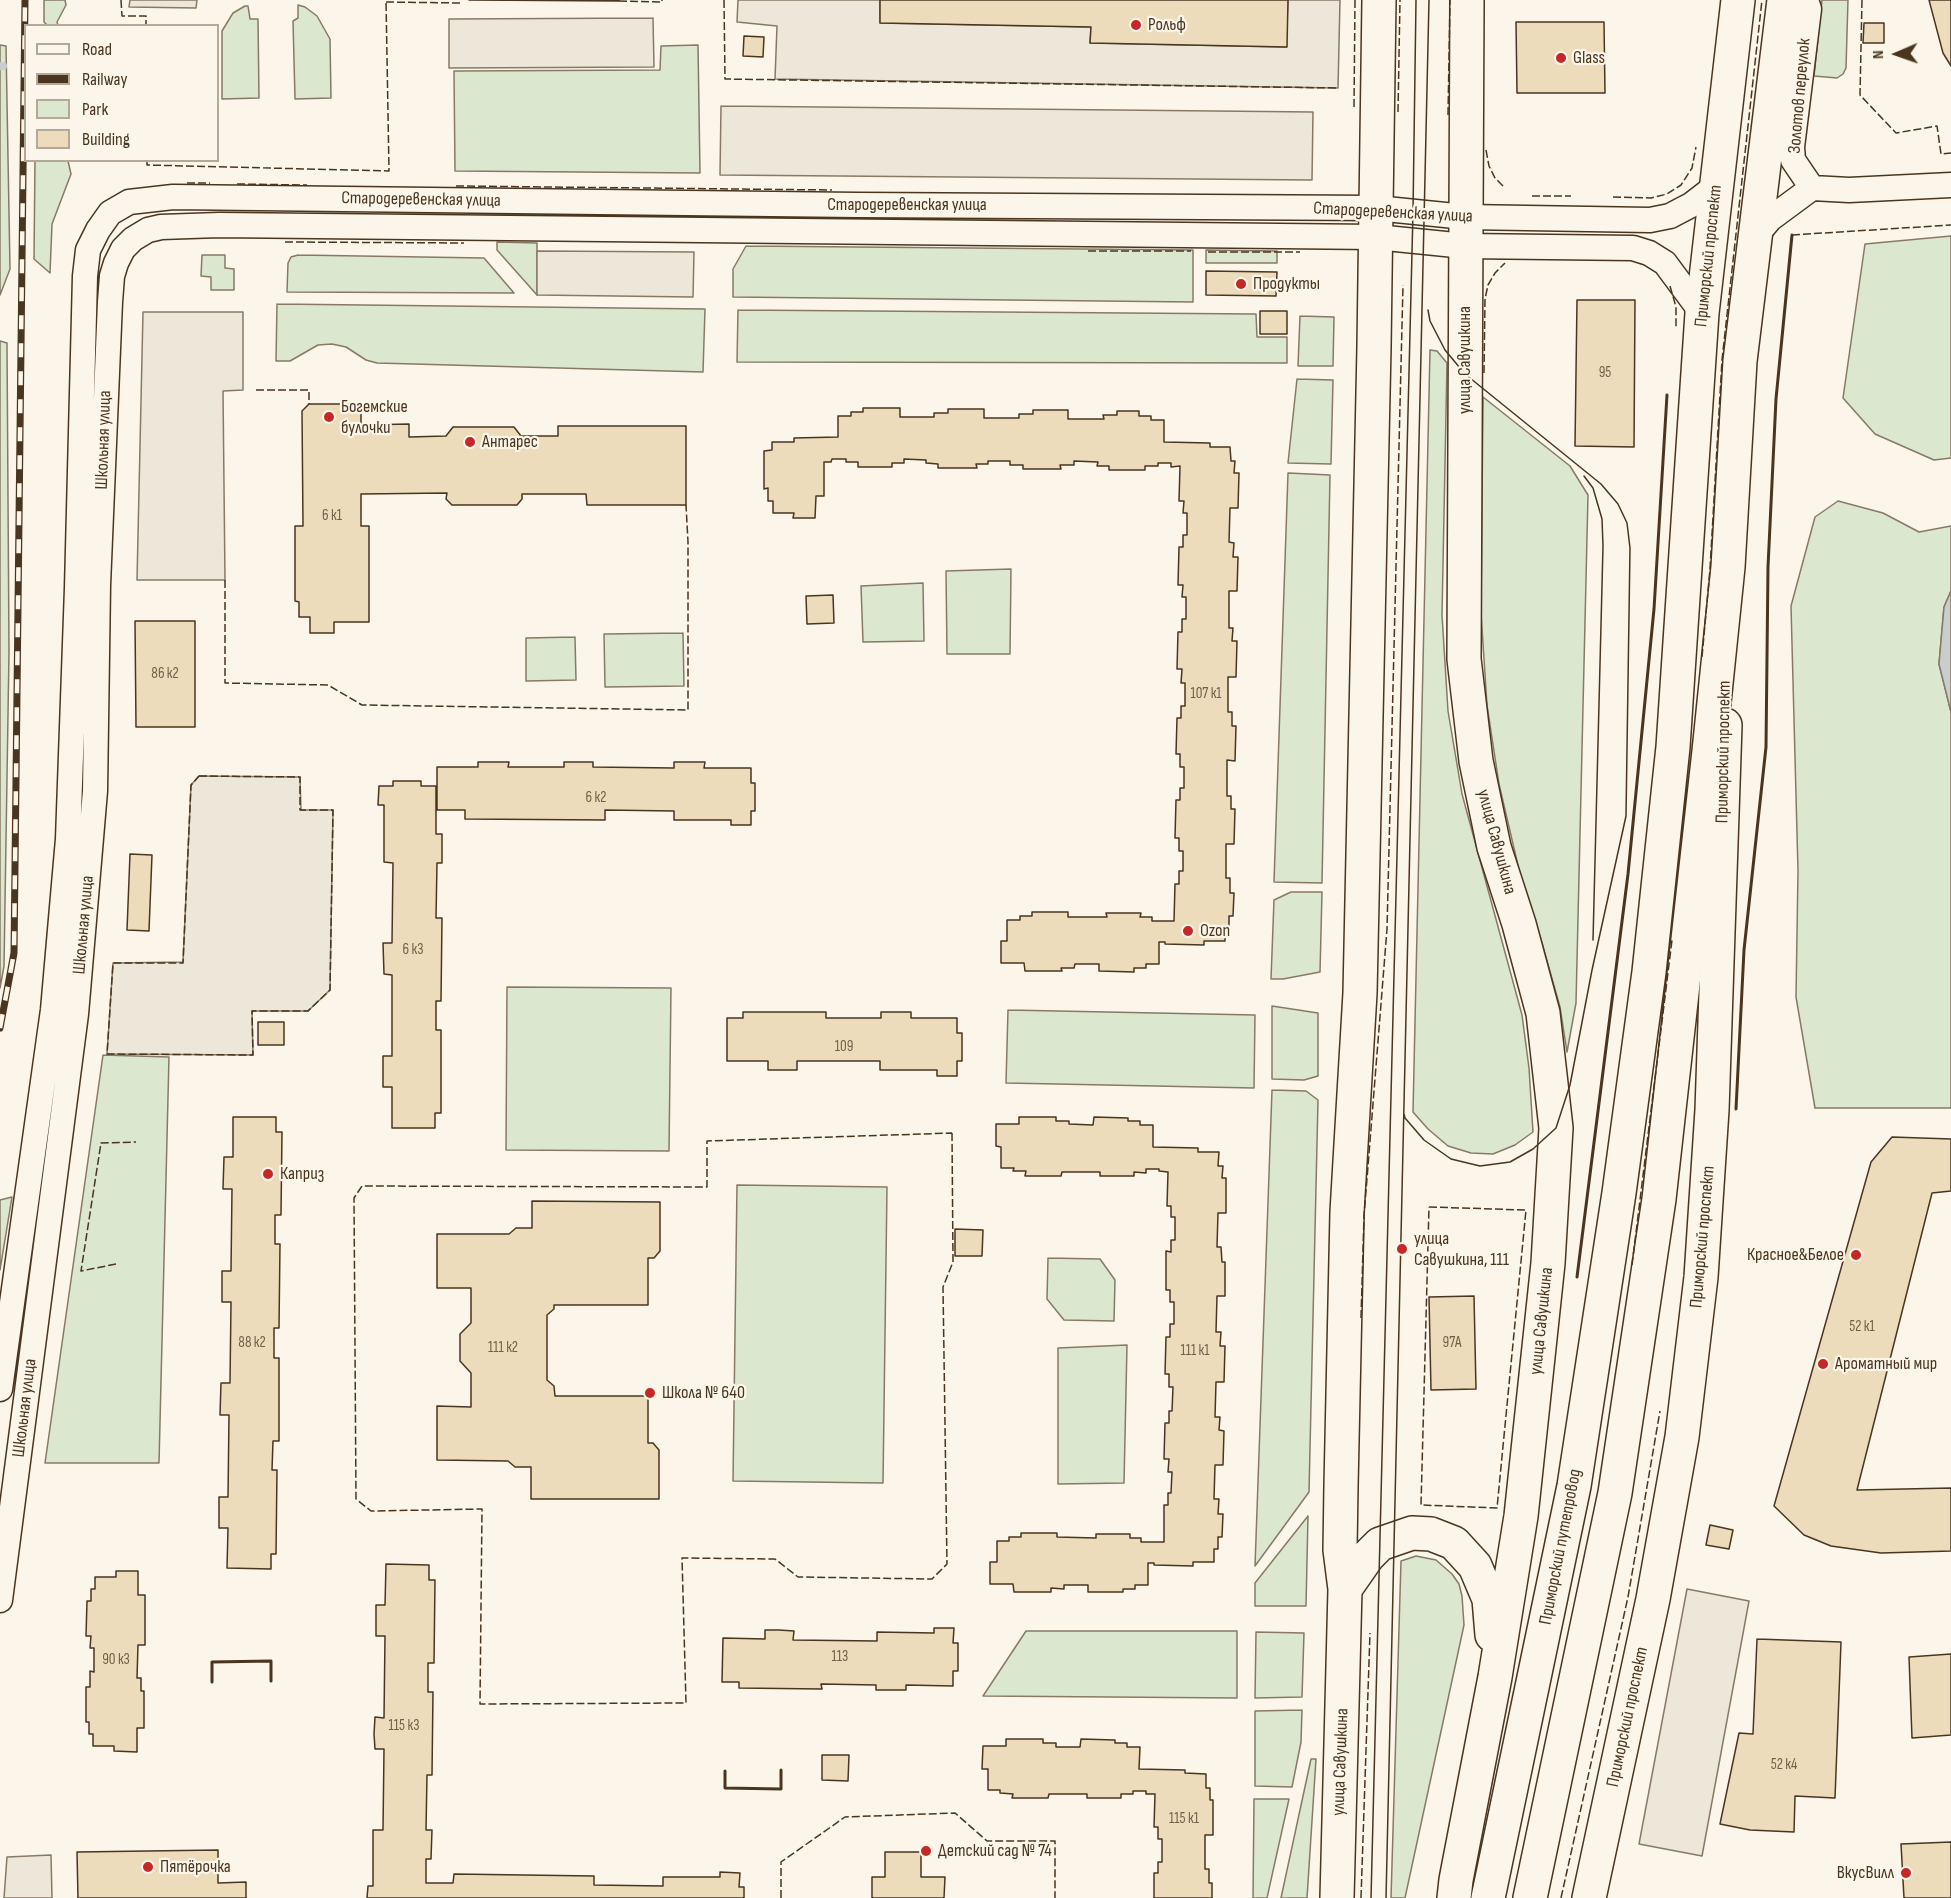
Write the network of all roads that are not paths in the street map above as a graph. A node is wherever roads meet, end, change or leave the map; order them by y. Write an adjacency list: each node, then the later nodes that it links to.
1 (1379, 0): 9 (main road, улица Савушкина)
2 (1467, 0): 11 (main road, улица Савушкина)
3 (1738, 0): 6 (main road, Приморский проспект)
4 (1784, 0): 12 (main road, Приморский проспект)
5 (1806, 0): 8 (street, Золотов переулок)
6 (1717, 185): 11 (street, Стародеревенская улица); 14 (main road, Приморский проспект)
7 (1951, 185): 8 (street)
8 (1812, 188): 12 (street)
9 (1376, 223): 10 (street, Стародеревенская улица); 11 (street, Стародеревенская улица); 13 (street, Стародеревенская улица); 18 (main road, улица Савушкина)
10 (98, 230): 17 (street, Школьная улица)
11 (1465, 231): 14 (street, Стародеревенская улица); 20 (main road, улица Савушкина)
12 (1755, 238): 15 (main road, Приморский проспект)
13 (123, 249): 19 (street, Школьная улица)
14 (1702, 313): 16 (main road, Приморский проспект)
15 (1728, 567): 24 (main road, Приморский проспект); 25 (main road, Приморский проспект)
16 (1619, 1193): 23 (main road, Приморский путепровод)
17 (0, 1389)
18 (1345, 1589): 20 (main road, улица Савушкина); 21 (main road, улица Савушкина)
19 (0, 1600)
20 (1495, 1677): 22 (main road, улица Савушкина)
21 (1337, 1898)
22 (1454, 1898)
23 (1488, 1898)
24 (1530, 1898)
25 (1589, 1898)

